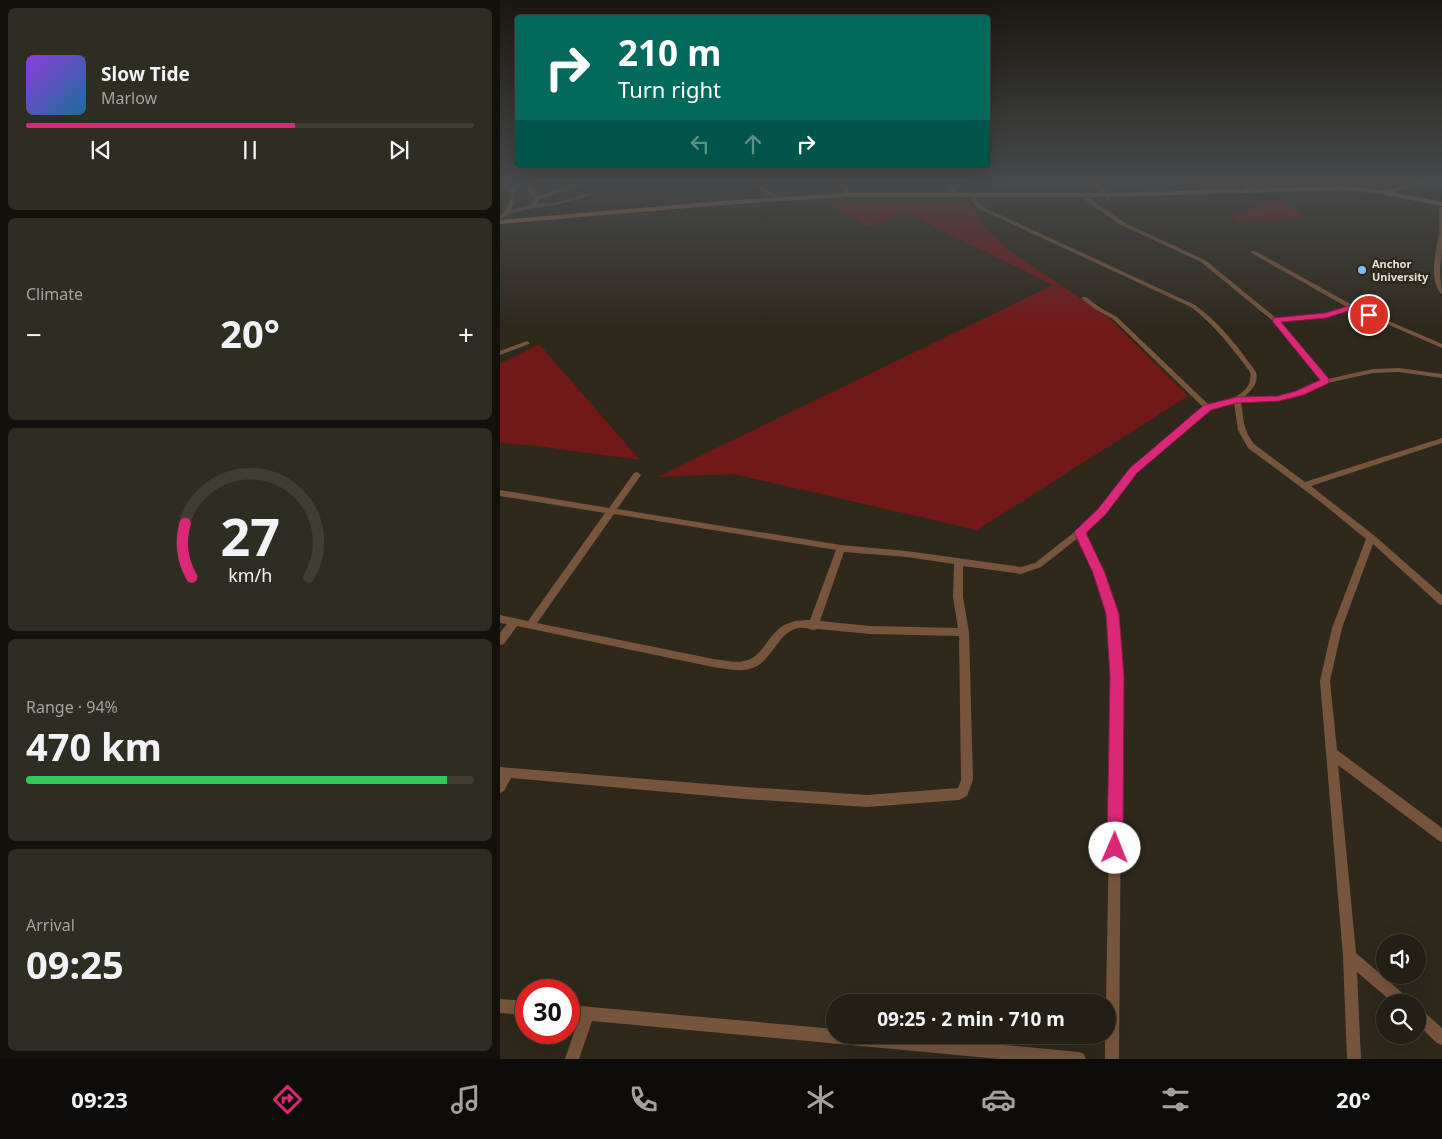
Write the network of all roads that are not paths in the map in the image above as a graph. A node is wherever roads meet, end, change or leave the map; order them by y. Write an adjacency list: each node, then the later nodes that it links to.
1 (1027, 229): 14 (street)
2 (1135, 229): 8 (street)
3 (1441, 236): 5 (street)
4 (1253, 252): 7 (street)
5 (1442, 292)
6 (1084, 298): 15 (street)
7 (1352, 307): 8 (street); 10 (street)
8 (1276, 320): 13 (street)
9 (528, 343): 11 (street)
10 (1442, 346)
11 (500, 353)
12 (1442, 376): 13 (street)
13 (1326, 381): 14 (street)
14 (1237, 400): 15 (street); 18 (street)
15 (1208, 408): 21 (street)
16 (1442, 440): 18 (street)
17 (637, 475): 20 (street)
18 (1304, 485): 22 (street)
19 (500, 493): 20 (street)
20 (612, 511): 23 (street); 28 (street)
21 (1080, 532): 24 (street); 46 (street)
22 (1371, 538): 25 (street); 32 (street)
23 (840, 548): 24 (street); 29 (street)
24 (959, 563): 30 (street)
25 (1442, 601)
26 (500, 618): 27 (street)
27 (514, 621): 28 (street); 31 (street)
28 (531, 624): 29 (street)
29 (813, 626): 30 (street)
30 (964, 632): 33 (street)
31 (500, 641)
32 (1333, 754): 35 (street); 36 (street)
33 (504, 772): 34 (street)
34 (500, 787)
35 (1442, 836)
36 (1350, 956): 37 (street); 47 (street)
37 (1393, 994)
38 (500, 1006): 39 (street)
39 (515, 1007)
40 (580, 1013): 41 (street)
41 (587, 1014): 44 (street); 45 (street)
42 (1426, 1023): 43 (street)
43 (1442, 1038)
44 (572, 1059)
45 (1079, 1059)
46 (1112, 1059)
47 (1354, 1059)

